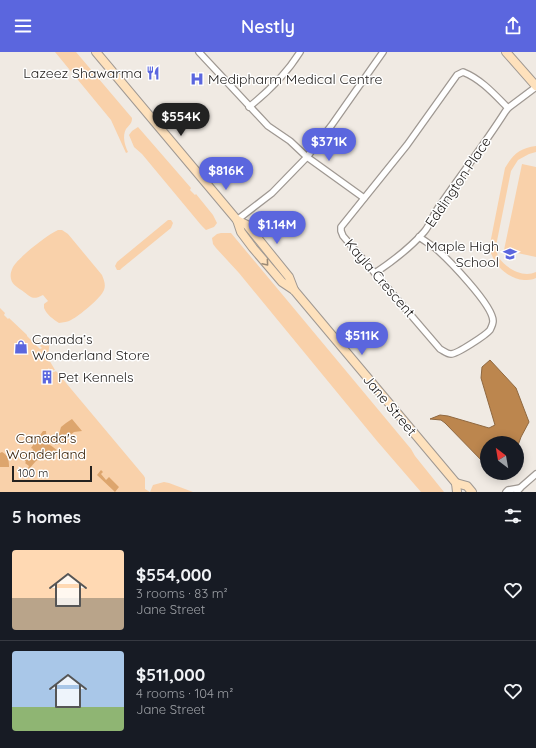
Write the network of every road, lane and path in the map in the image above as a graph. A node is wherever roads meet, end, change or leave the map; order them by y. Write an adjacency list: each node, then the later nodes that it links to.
1 (96, 52): 11 (main road, Jane Street)
2 (199, 52): 7 (street)
3 (300, 52): 7 (street)
4 (383, 52): 9 (street)
5 (506, 52): 6 (main road)
6 (536, 86): 8 (street, Eddington Place)
7 (249, 107): 9 (street)
8 (508, 108): 10 (street, Kayla Crescent); 12 (street, Eddington Place)
9 (307, 156): 10 (street); 11 (street)
10 (364, 198): 13 (street, Kayla Crescent)
11 (237, 220): 15 (main road, Jane Street)
12 (419, 237): 13 (street, Eddington Place); 13 (street, Kayla Crescent)
13 (375, 273)
14 (536, 474): 16 (street)
15 (456, 488): 17 (main road, Jane Street)
16 (518, 490): 18 (street)
17 (472, 492)
18 (506, 492)

